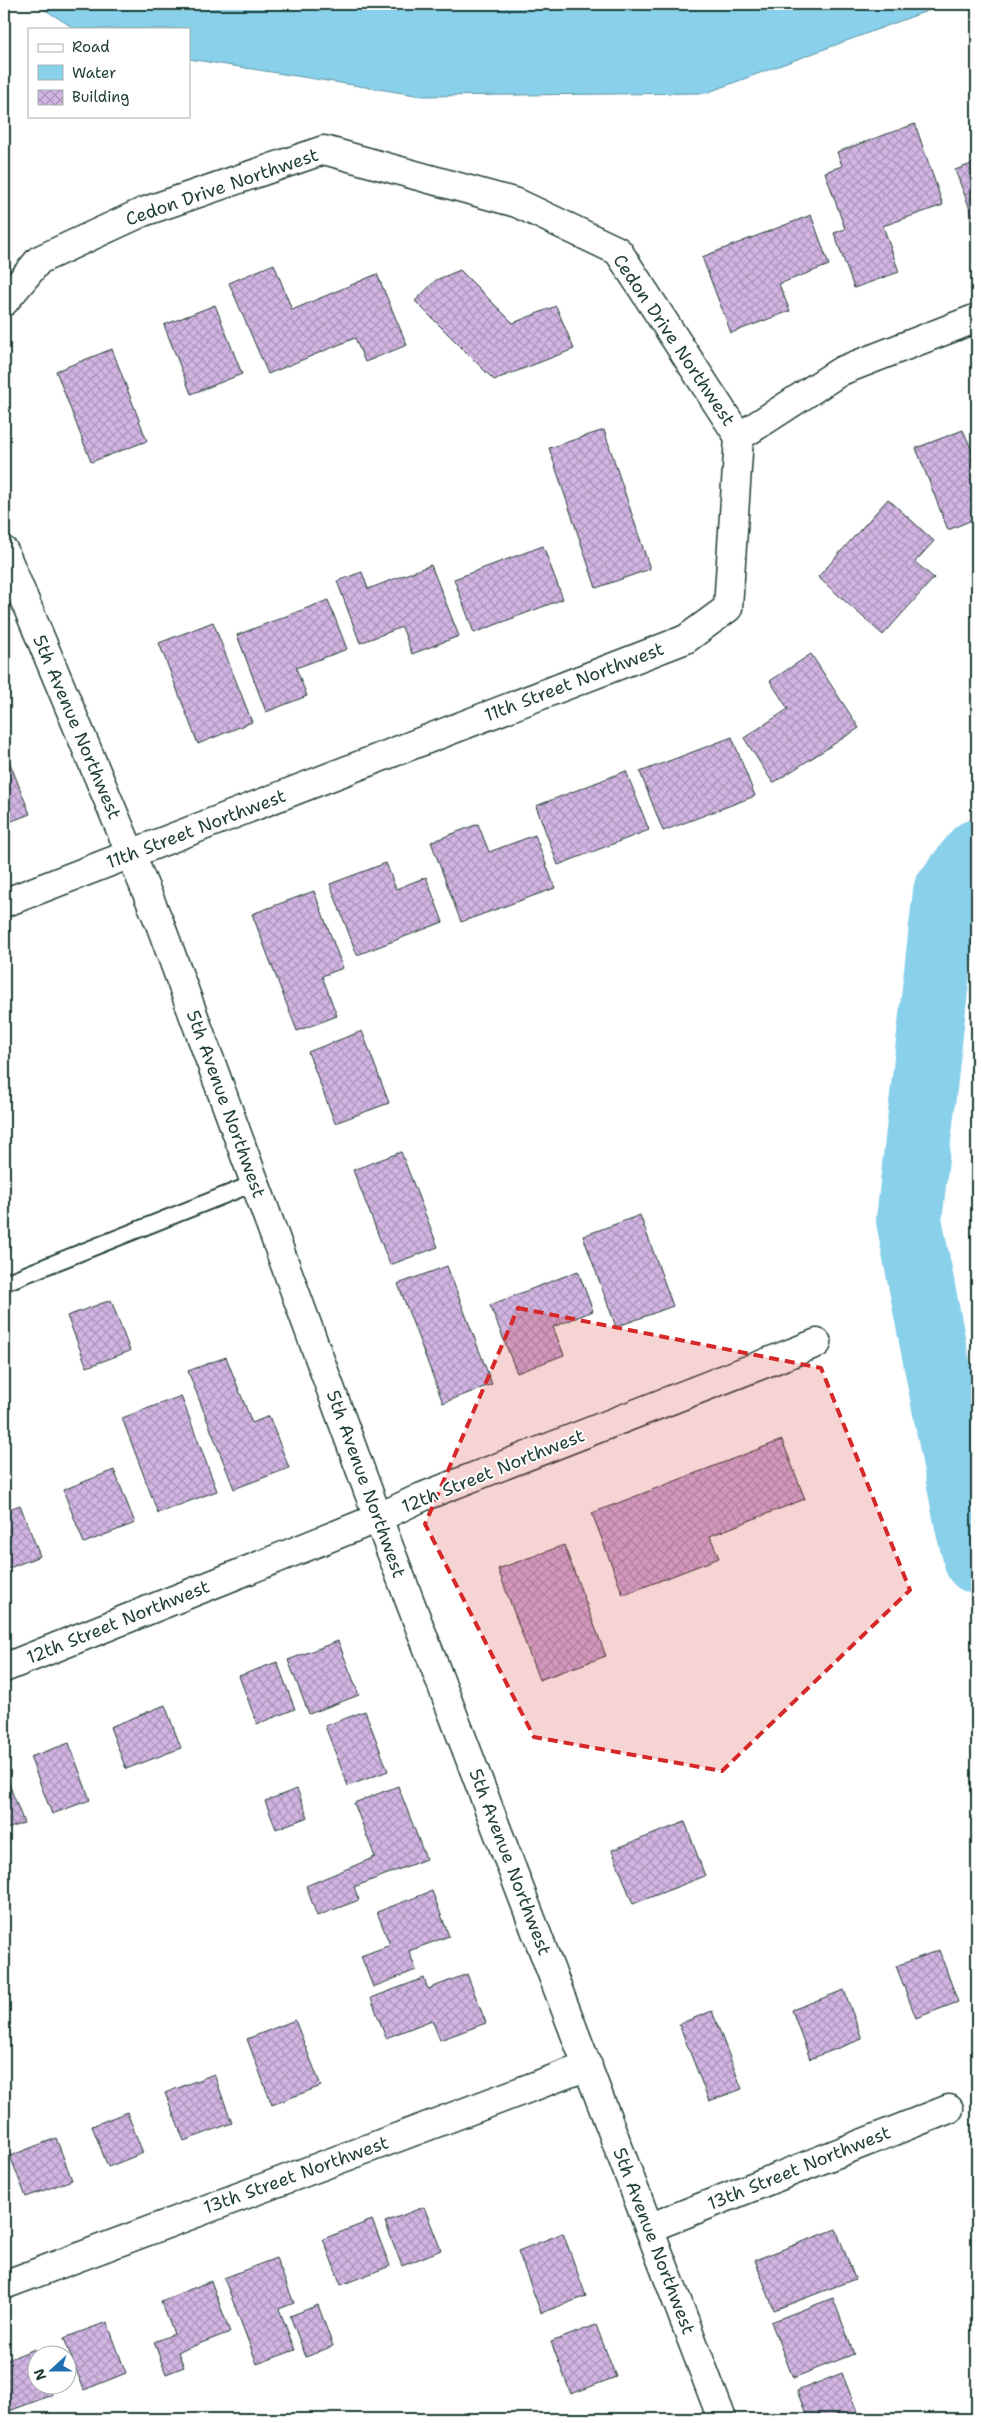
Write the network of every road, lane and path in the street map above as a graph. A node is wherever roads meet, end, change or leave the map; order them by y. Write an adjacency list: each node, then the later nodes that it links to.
1 (4, 302): 3 (street, Cedon Drive Northwest)
2 (977, 318): 3 (street)
3 (739, 437): 5 (street, 11th Street Northwest)
4 (4, 551): 5 (street, 5th Avenue Northwest)
5 (131, 854): 6 (street, 11th Street Northwest); 7 (street, 5th Avenue Northwest)
6 (4, 903)
7 (255, 1183): 8 (lane); 10 (street, 5th Avenue Northwest)
8 (4, 1283)
9 (817, 1343): 10 (street, 12th Street Northwest)
10 (378, 1518): 11 (street, 12th Street Northwest); 12 (street, 5th Avenue Northwest)
11 (4, 1668)
12 (588, 2066): 14 (street, 5th Avenue Northwest); 15 (street, 13th Street Northwest)
13 (949, 2109): 14 (street, 13th Street Northwest)
14 (649, 2228): 16 (street, 5th Avenue Northwest)
15 (4, 2285)
16 (722, 2419)

